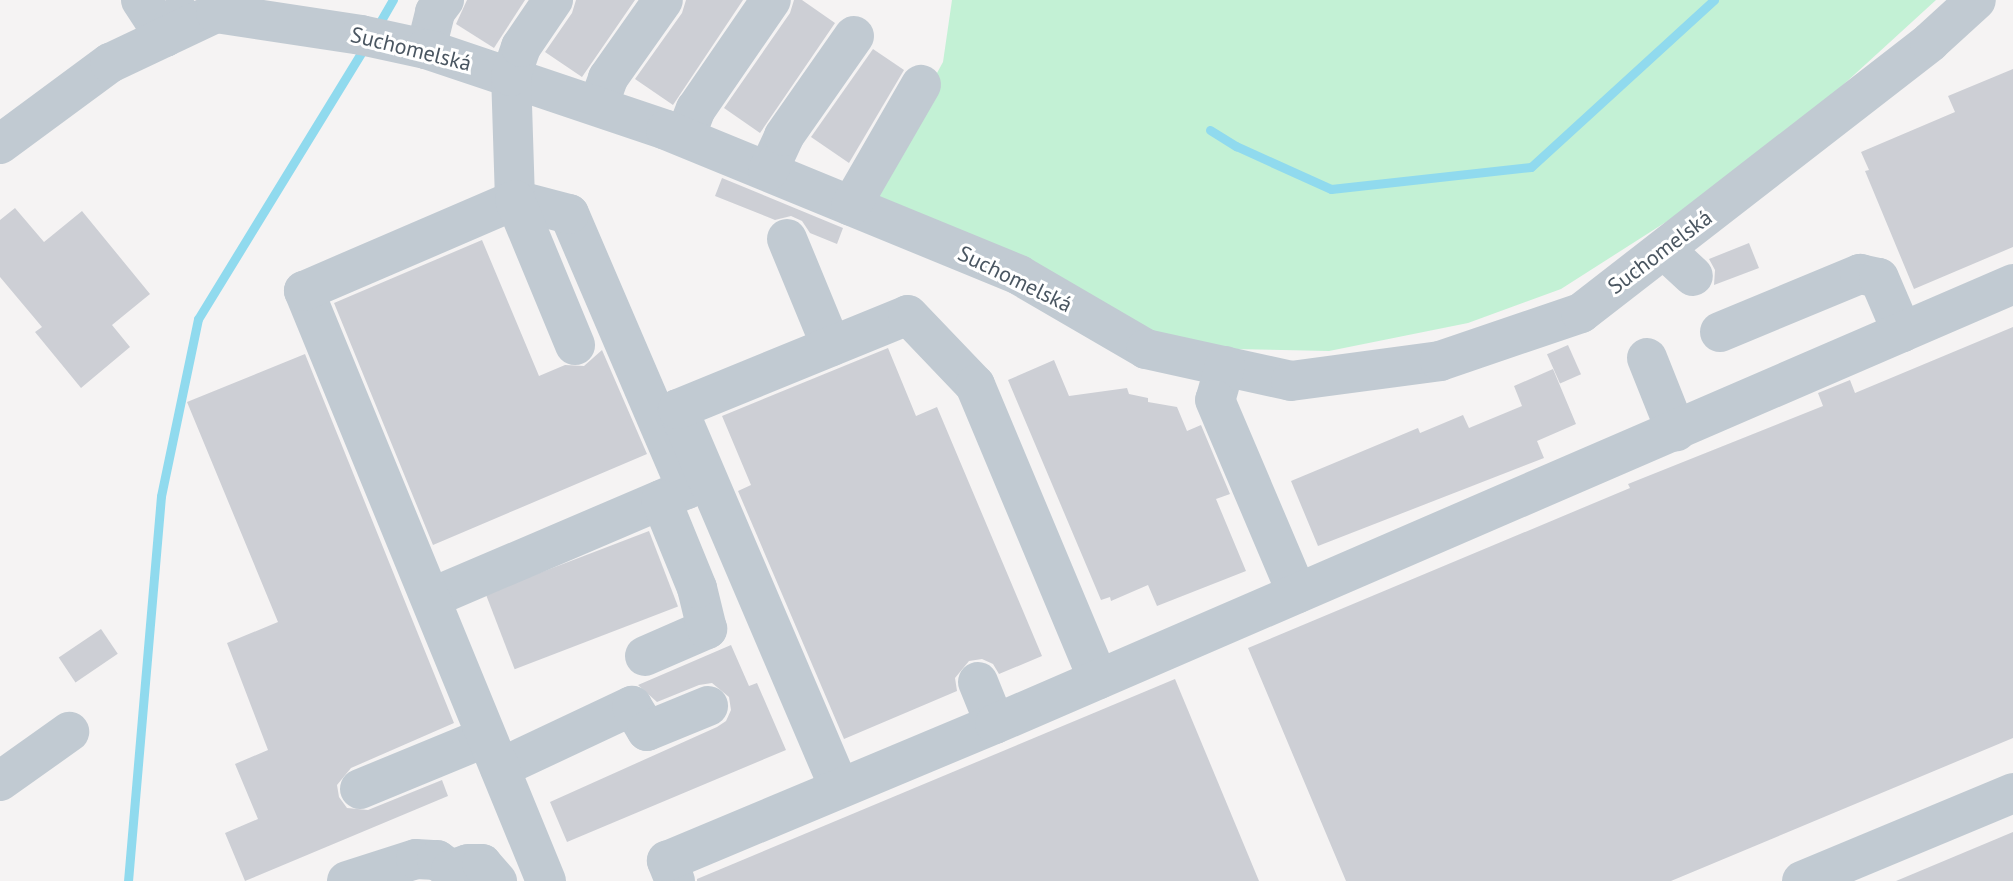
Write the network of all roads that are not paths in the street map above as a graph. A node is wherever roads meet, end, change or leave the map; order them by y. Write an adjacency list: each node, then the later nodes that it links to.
1 (141, 0): 9 (street)
2 (194, 0): 9 (street)
3 (444, 0): 10 (street)
4 (553, 0): 11 (street)
5 (663, 0): 13 (street)
6 (771, 0): 14 (street)
7 (1976, 0): 26 (street, Suchomelská)
8 (854, 36): 16 (street)
9 (165, 37): 10 (street, Suchomelská); 15 (street, Suchomelská)
10 (426, 49): 11 (street, Suchomelská)
11 (511, 76): 13 (street, Suchomelská); 17 (street)
12 (921, 85): 18 (street)
13 (598, 106): 14 (street, Suchomelská)
14 (685, 137): 16 (street, Suchomelská)
15 (0, 144)
16 (768, 171): 18 (street, Suchomelská)
17 (515, 200): 23 (street); 28 (street); 30 (street)
18 (851, 206): 26 (street, Suchomelská)
19 (787, 239): 24 (street)
20 (2013, 284): 22 (street)
21 (1720, 332): 22 (street)
22 (1902, 332): 27 (street)
23 (575, 345)
24 (831, 346): 32 (street); 39 (street)
25 (1647, 358): 27 (street)
26 (1225, 366): 29 (street)
27 (1676, 431): 29 (street)
28 (661, 500): 30 (street); 31 (street)
29 (1297, 593): 32 (street)
30 (431, 598): 37 (street)
31 (645, 656)
32 (1098, 679): 35 (street)
33 (978, 682): 35 (street)
34 (708, 706): 37 (street)
35 (995, 724): 39 (street)
36 (69, 732): 38 (street)
37 (493, 753): 40 (street); 42 (street)
38 (0, 781)
39 (839, 787): 45 (street)
40 (360, 789)
41 (2013, 793): 46 (street)
42 (539, 880)
43 (347, 881): 44 (street)
44 (497, 881)
45 (675, 881)
46 (1802, 881)

